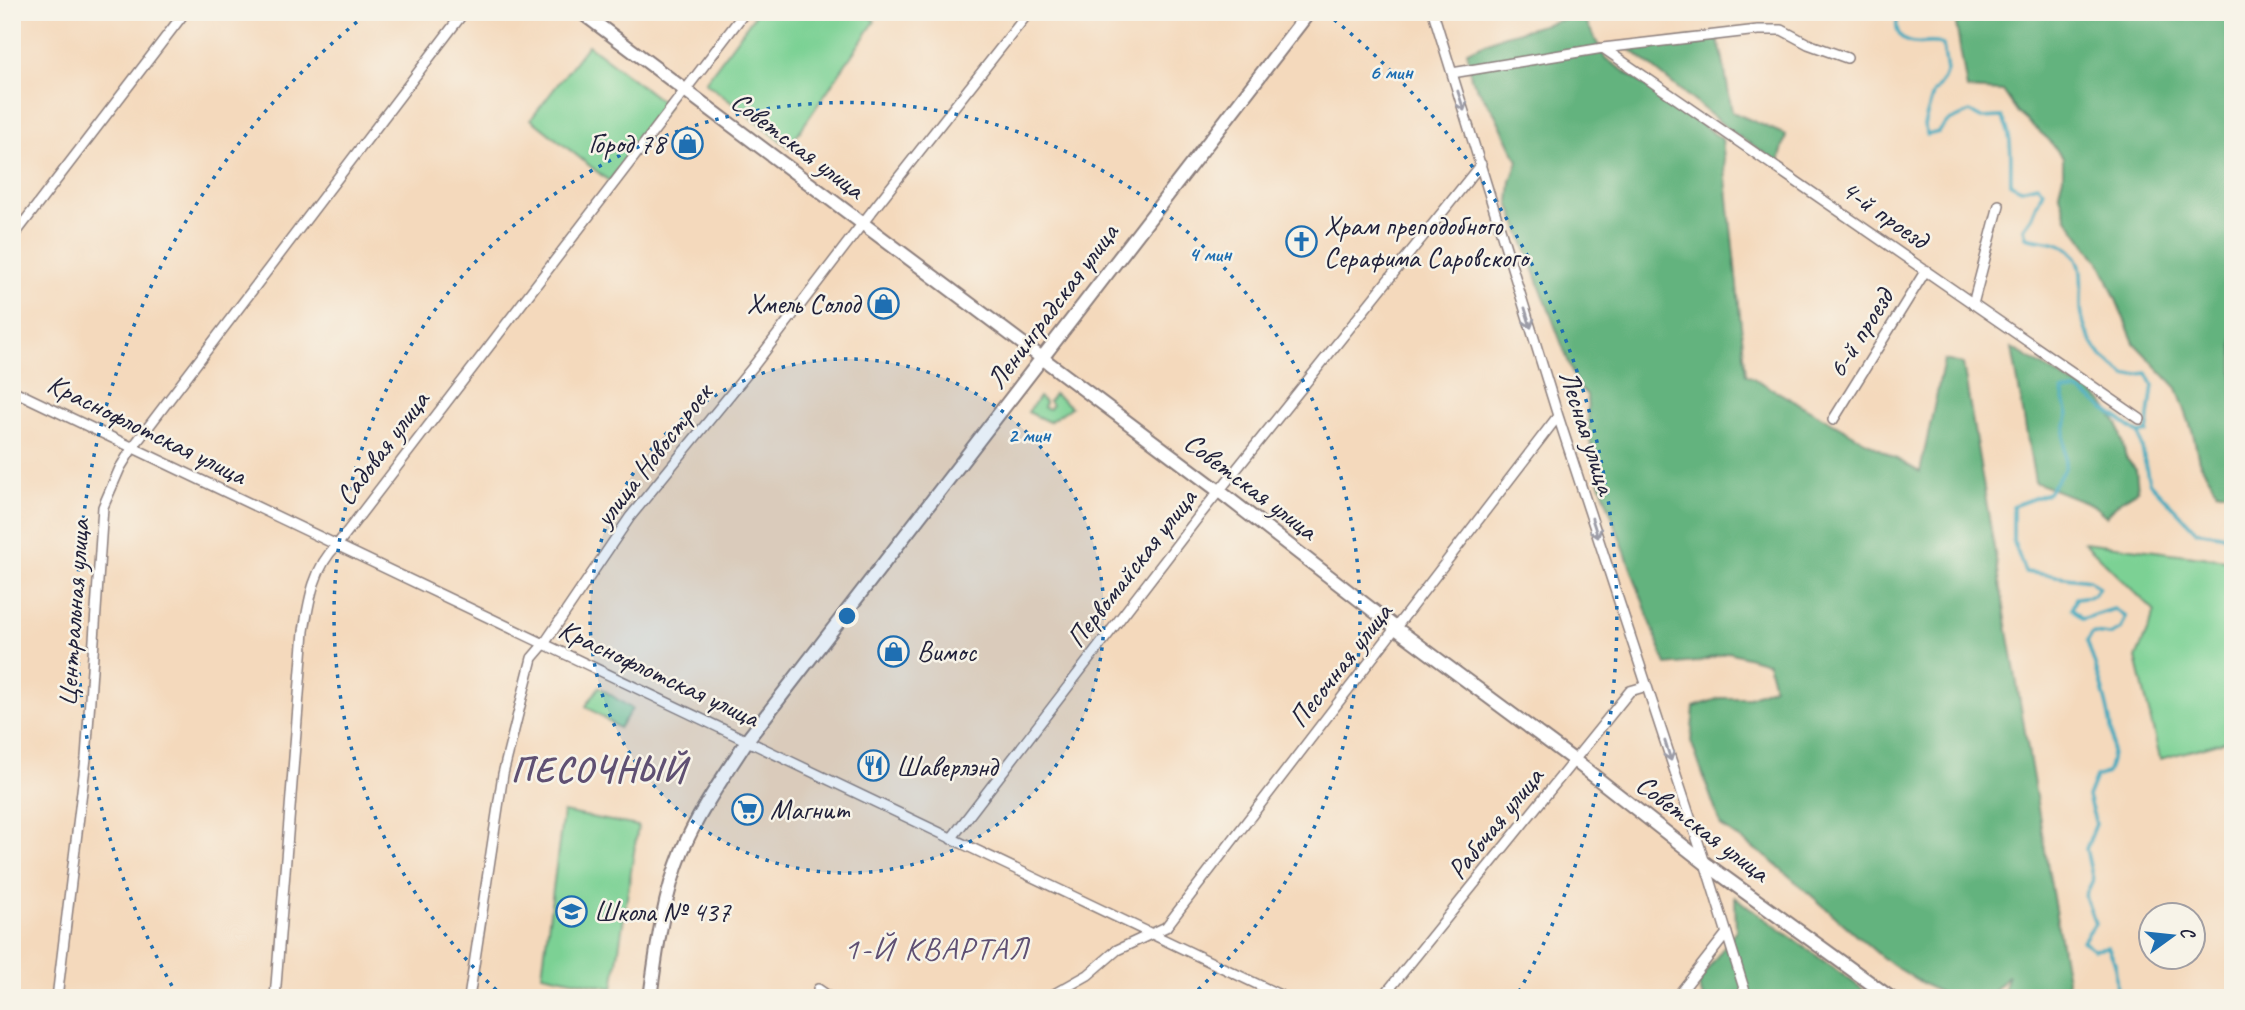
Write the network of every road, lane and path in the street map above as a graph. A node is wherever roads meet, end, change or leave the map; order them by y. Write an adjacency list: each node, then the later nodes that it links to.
1 (185, 12): 15 (street)
2 (464, 12): 23 (street, Центральная улица)
3 (581, 12): 11 (main road, Советская улица)
4 (745, 12): 11 (street, Садовая улица)
5 (1029, 12): 14 (street, улица Новостроек)
6 (1309, 12): 18 (main road, Ленинградская улица)
7 (1433, 12): 10 (street, Лесная улица)
8 (1603, 48): 9 (street); 10 (street); 16 (street, 4-й проезд)
9 (1847, 58)
10 (1452, 73): 12 (street, Лесная улица, one-way to 12)
11 (685, 91): 14 (main road, Советская улица); 25 (street, Садовая улица)
12 (1481, 164): 20 (street, Лесная улица, one-way to 20); 24 (street, Первомайская улица)
13 (1999, 205): 17 (street)
14 (862, 224): 18 (main road, Советская улица); 27 (street, улица Новостроек)
15 (12, 238)
16 (1926, 270): 17 (street, 4-й проезд); 22 (street, 6-й проезд)
17 (1973, 304): 21 (street, 4-й проезд)
18 (1042, 359): 24 (main road, Советская улица); 29 (main road, Ленинградская улица)
19 (12, 390): 23 (street, Краснофлотская улица)
20 (1558, 416): 26 (street, Песочная улица); 28 (street, Лесная улица, one-way to 28)
21 (2140, 419)
22 (1833, 420)
23 (133, 447): 25 (street, Краснофлотская улица); 36 (street, Центральная улица)
24 (1219, 491): 26 (main road, Советская улица); 31 (street, Первомайская улица)
25 (337, 545): 27 (street, Краснофлотская улица); 37 (street, Садовая улица)
26 (1397, 629): 30 (main road, Советская улица); 33 (street, Песочная улица)
27 (544, 644): 29 (street, Краснофлотская улица); 38 (street, улица Новостроек)
28 (1647, 686): 30 (street, Рабочая улица); 32 (street, Лесная улица, one-way to 32)
29 (748, 739): 31 (street, Краснофлотская улица); 39 (main road, Ленинградская улица)
30 (1575, 761): 32 (main road, Советская улица); 43 (street, Рабочая улица)
31 (951, 839): 33 (street, Краснофлотская улица)
32 (1705, 863): 34 (street, Лесная улица); 46 (main road, Советская улица)
33 (1150, 933): 41 (street, Песочная улица); 42 (street, Краснофлотская улица)
34 (1727, 933): 44 (street); 45 (street, Лесная улица)
35 (818, 989): 40 (street)
36 (57, 998)
37 (275, 998)
38 (469, 998)
39 (650, 998)
40 (831, 998)
41 (1047, 998)
42 (1286, 998)
43 (1382, 998)
44 (1676, 998)
45 (1747, 998)
46 (1891, 998)

